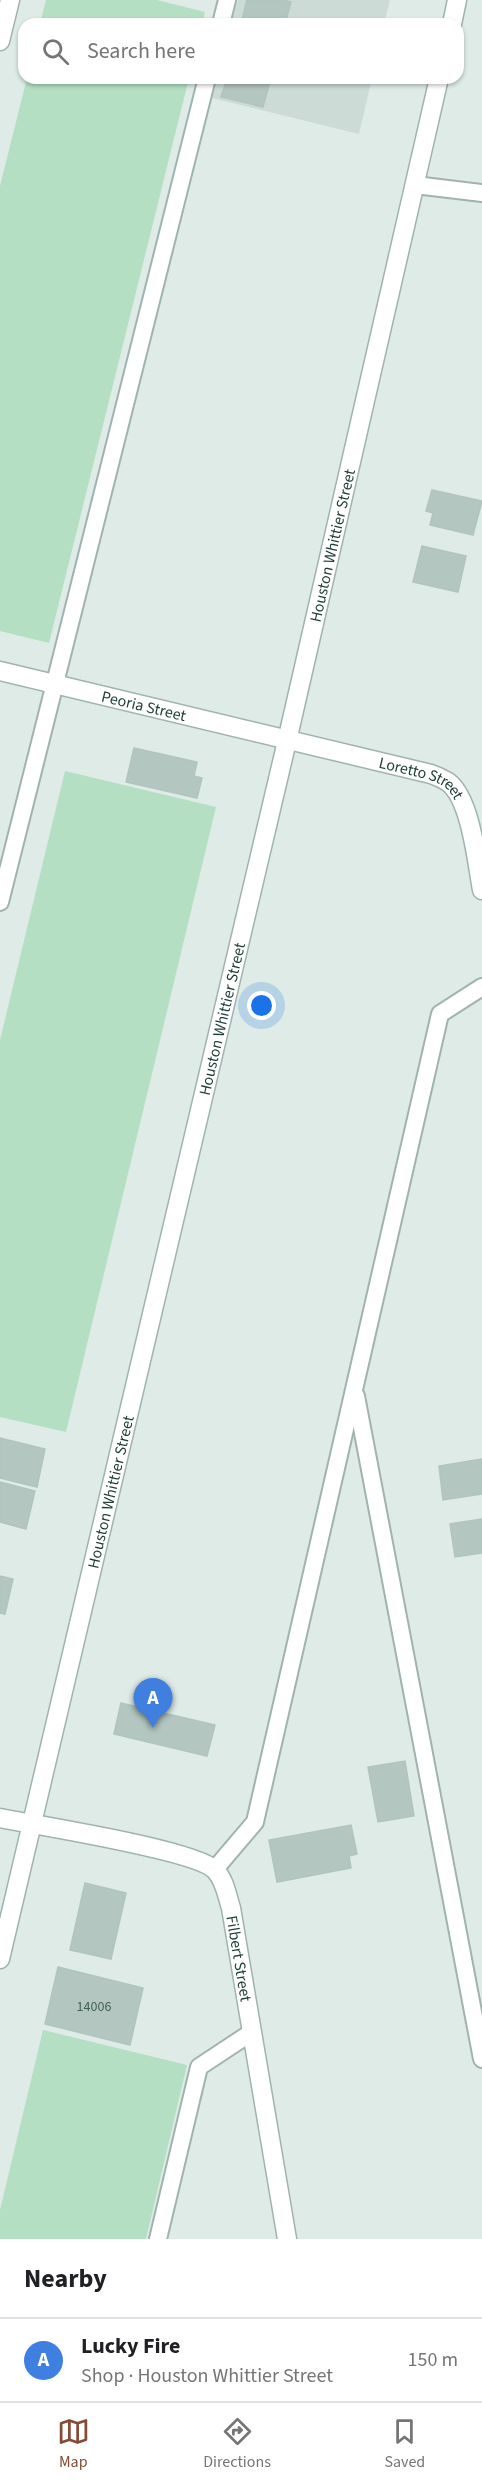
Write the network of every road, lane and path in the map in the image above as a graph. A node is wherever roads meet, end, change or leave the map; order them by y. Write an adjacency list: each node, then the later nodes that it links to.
1 (10, 0): 6 (street)
2 (227, 0): 4 (lane)
3 (457, 0): 5 (street)
4 (222, 18)
5 (453, 18)
6 (0, 41)
7 (205, 84): 12 (lane)
8 (439, 84): 9 (street, Houston Whittier Street)
9 (415, 185): 10 (lane); 13 (street, Houston Whittier Street)
10 (482, 193)
11 (0, 671): 12 (street, Peoria Street)
12 (55, 685): 13 (street, Peoria Street); 15 (lane)
13 (287, 741): 14 (street, Loretto Street); 19 (street, Houston Whittier Street)
14 (482, 890)
15 (0, 903)
16 (482, 987): 17 (lane)
17 (354, 1388): 20 (lane); 23 (lane)
18 (0, 1818): 19 (street)
19 (32, 1824): 20 (street); 21 (street, Houston Whittier Street)
20 (215, 1869): 22 (street, Filbert Street)
21 (0, 1959)
22 (252, 2032): 24 (lane); 25 (street, Filbert Street)
23 (482, 2059)
24 (158, 2239)
25 (287, 2239)

